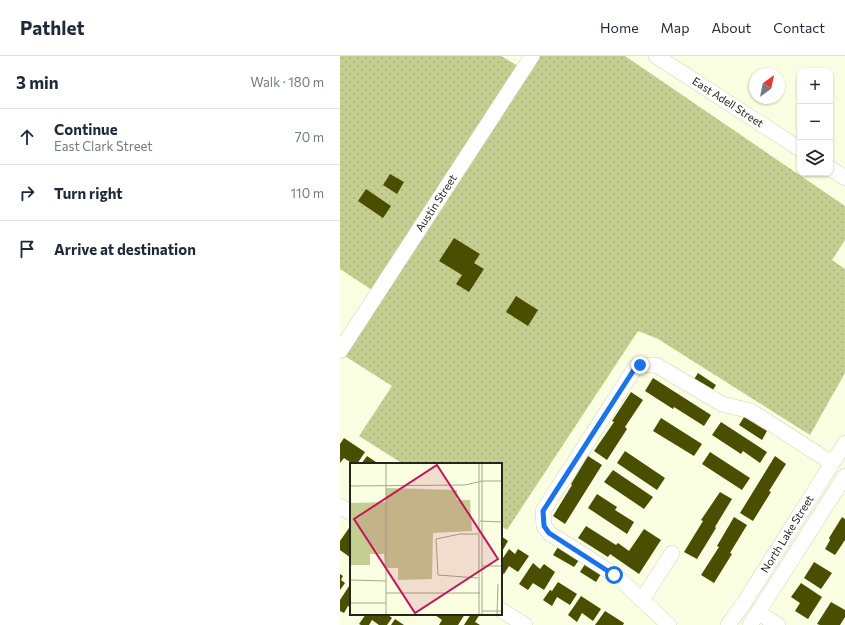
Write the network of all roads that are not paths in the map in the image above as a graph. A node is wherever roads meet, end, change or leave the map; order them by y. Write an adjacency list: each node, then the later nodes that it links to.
1 (532, 56): 6 (street, Austin Street)
2 (656, 56): 3 (street, East Adell Street)
3 (797, 147)
4 (833, 170): 5 (street)
5 (845, 178)
6 (340, 351)
7 (845, 443): 8 (street, North Lake Street)
8 (832, 463): 13 (street); 18 (street, North Lake Street)
9 (845, 476): 15 (street, North Lake Street)
10 (340, 506): 11 (street)
11 (350, 512)
12 (672, 553): 13 (street)
13 (642, 600): 17 (street)
14 (502, 611): 16 (street)
15 (759, 613): 19 (street, North Lake Street); 20 (street)
16 (525, 625)
17 (669, 625)
18 (728, 625)
19 (750, 625)
20 (778, 625)

